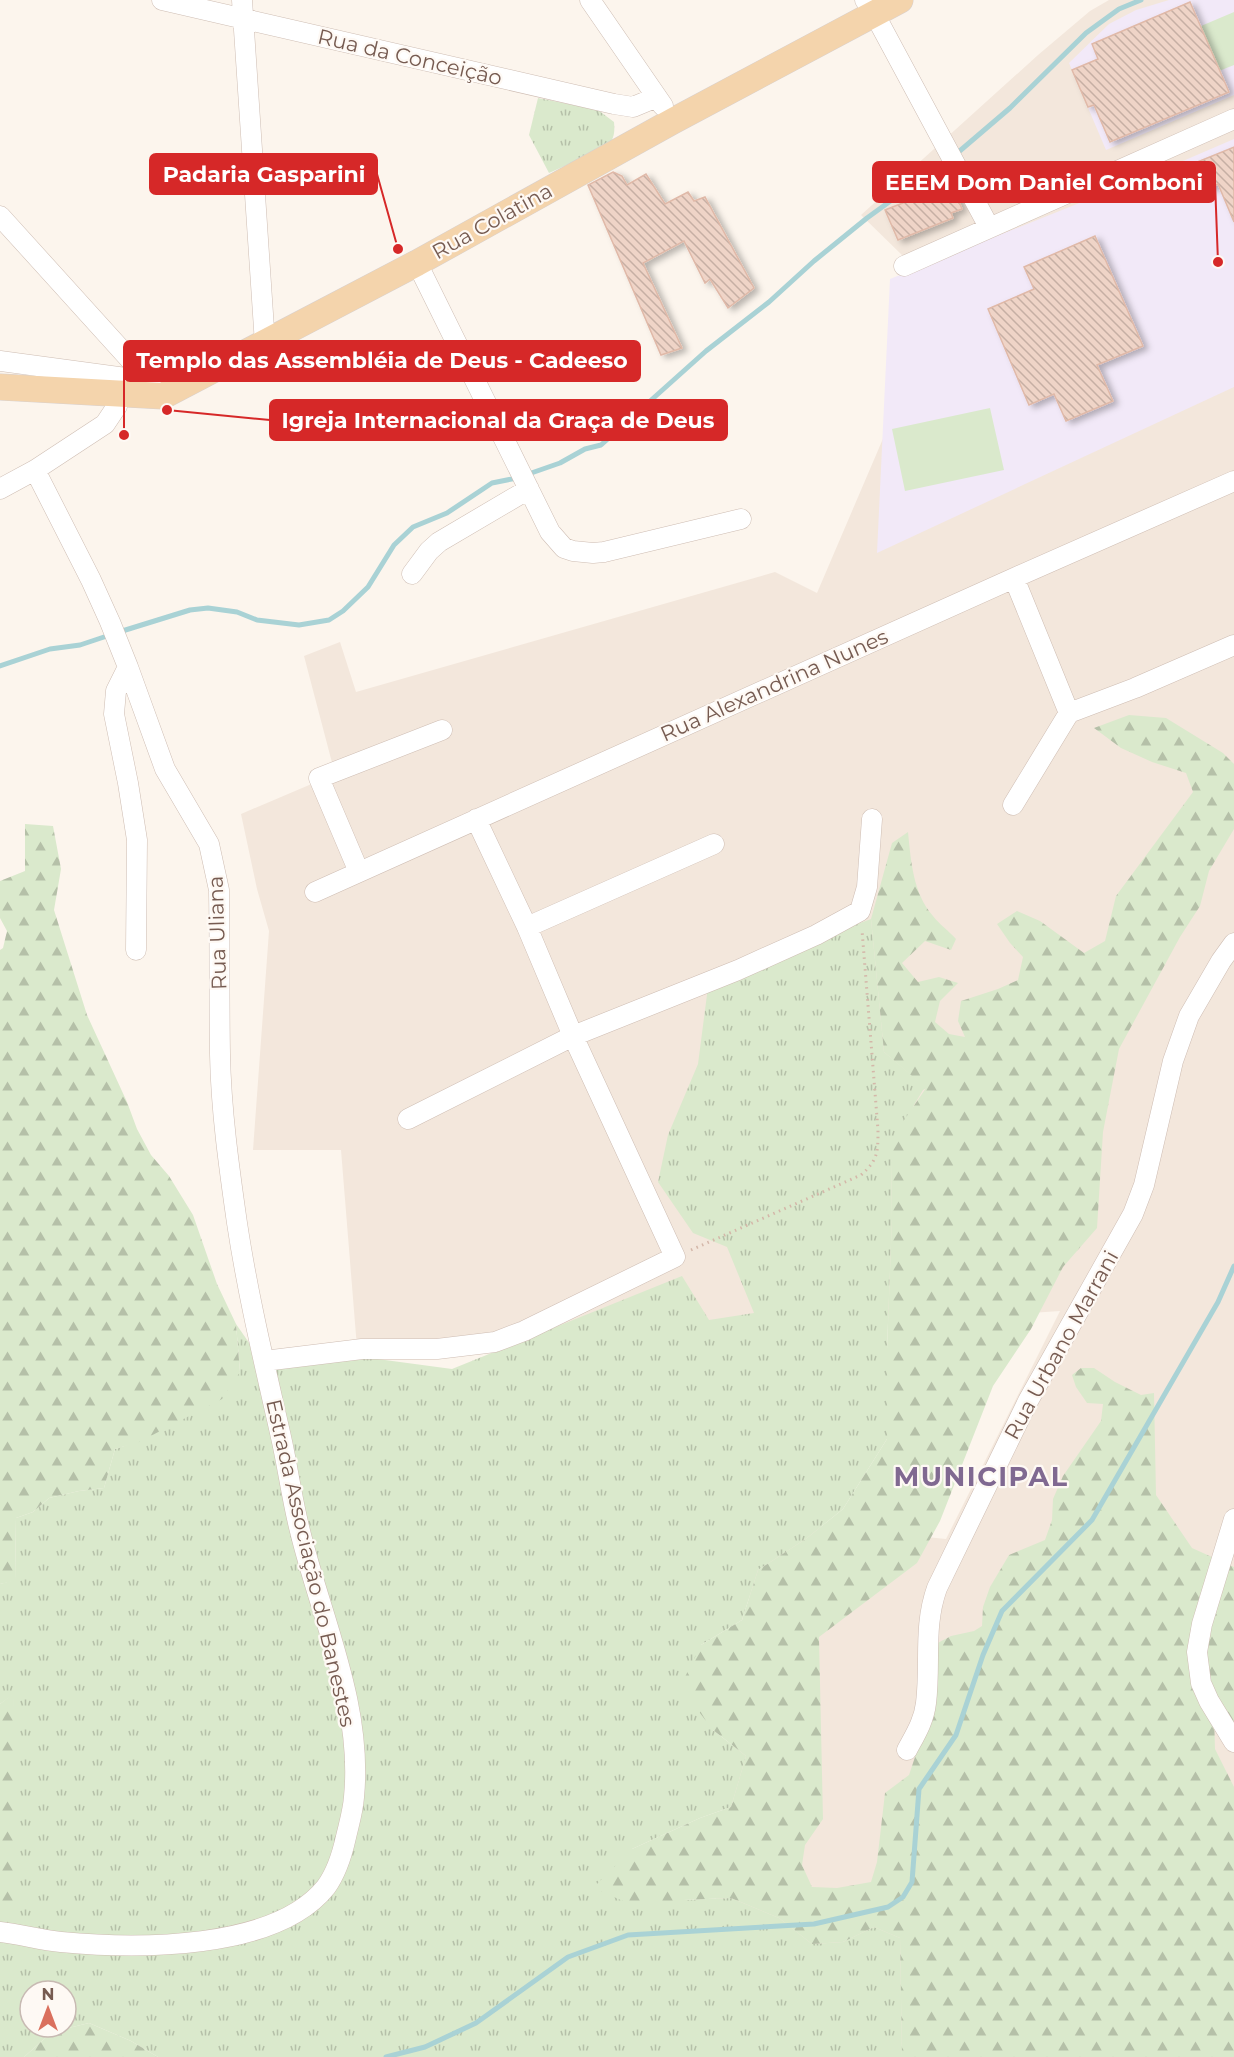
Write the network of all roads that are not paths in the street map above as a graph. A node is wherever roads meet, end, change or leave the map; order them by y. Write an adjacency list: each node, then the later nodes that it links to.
1 (162, 0): 5 (street, Rua da Conceição)
2 (590, 0): 6 (street)
3 (900, 0): 4 (main road, Rua Colatina)
4 (870, 7): 9 (main road, Rua Colatina); 12 (street)
5 (243, 9): 7 (street, Rua da Conceição); 15 (street)
6 (657, 97): 7 (street); 9 (street)
7 (633, 107): 10 (street)
8 (1234, 119): 12 (street)
9 (673, 121): 10 (main road, Rua Colatina)
10 (648, 135): 13 (main road, Rua Colatina)
11 (0, 216): 18 (street)
12 (989, 227): 14 (street)
13 (417, 263): 15 (main road, Rua Colatina); 21 (street)
14 (904, 266)
15 (264, 344): 18 (main road, Rua Colatina)
16 (0, 361): 18 (street)
17 (0, 387): 19 (main road, Rua Colatina)
18 (155, 389): 19 (main road, Rua Colatina)
19 (119, 394): 20 (street)
20 (35, 470): 23 (street); 28 (street, Rua Uliana)
21 (524, 479): 24 (street); 25 (street)
22 (1234, 481): 26 (street, Rua Alexandrina Nunes)
23 (0, 489)
24 (741, 519)
25 (412, 574)
26 (1014, 578): 29 (street); 32 (street, Rua Alexandrina Nunes)
27 (1234, 645): 29 (street)
28 (128, 667): 39 (street); 42 (street, Rua Uliana)
29 (1069, 713): 31 (street)
30 (442, 730): 35 (street)
31 (1013, 805)
32 (476, 819): 35 (street, Rua Alexandrina Nunes); 37 (street)
33 (872, 819): 40 (street)
34 (714, 844): 37 (street)
35 (359, 872): 36 (street, Rua Alexandrina Nunes)
36 (315, 892)
37 (527, 927): 40 (street)
38 (1234, 943): 45 (street, Rua Urbano Marrani)
39 (136, 950)
40 (573, 1036): 41 (street); 42 (street)
41 (408, 1119)
42 (264, 1361): 46 (street, Estrada Associação do Banestes)
43 (1234, 1519): 44 (street)
44 (1234, 1742)
45 (907, 1750)
46 (0, 1932)

